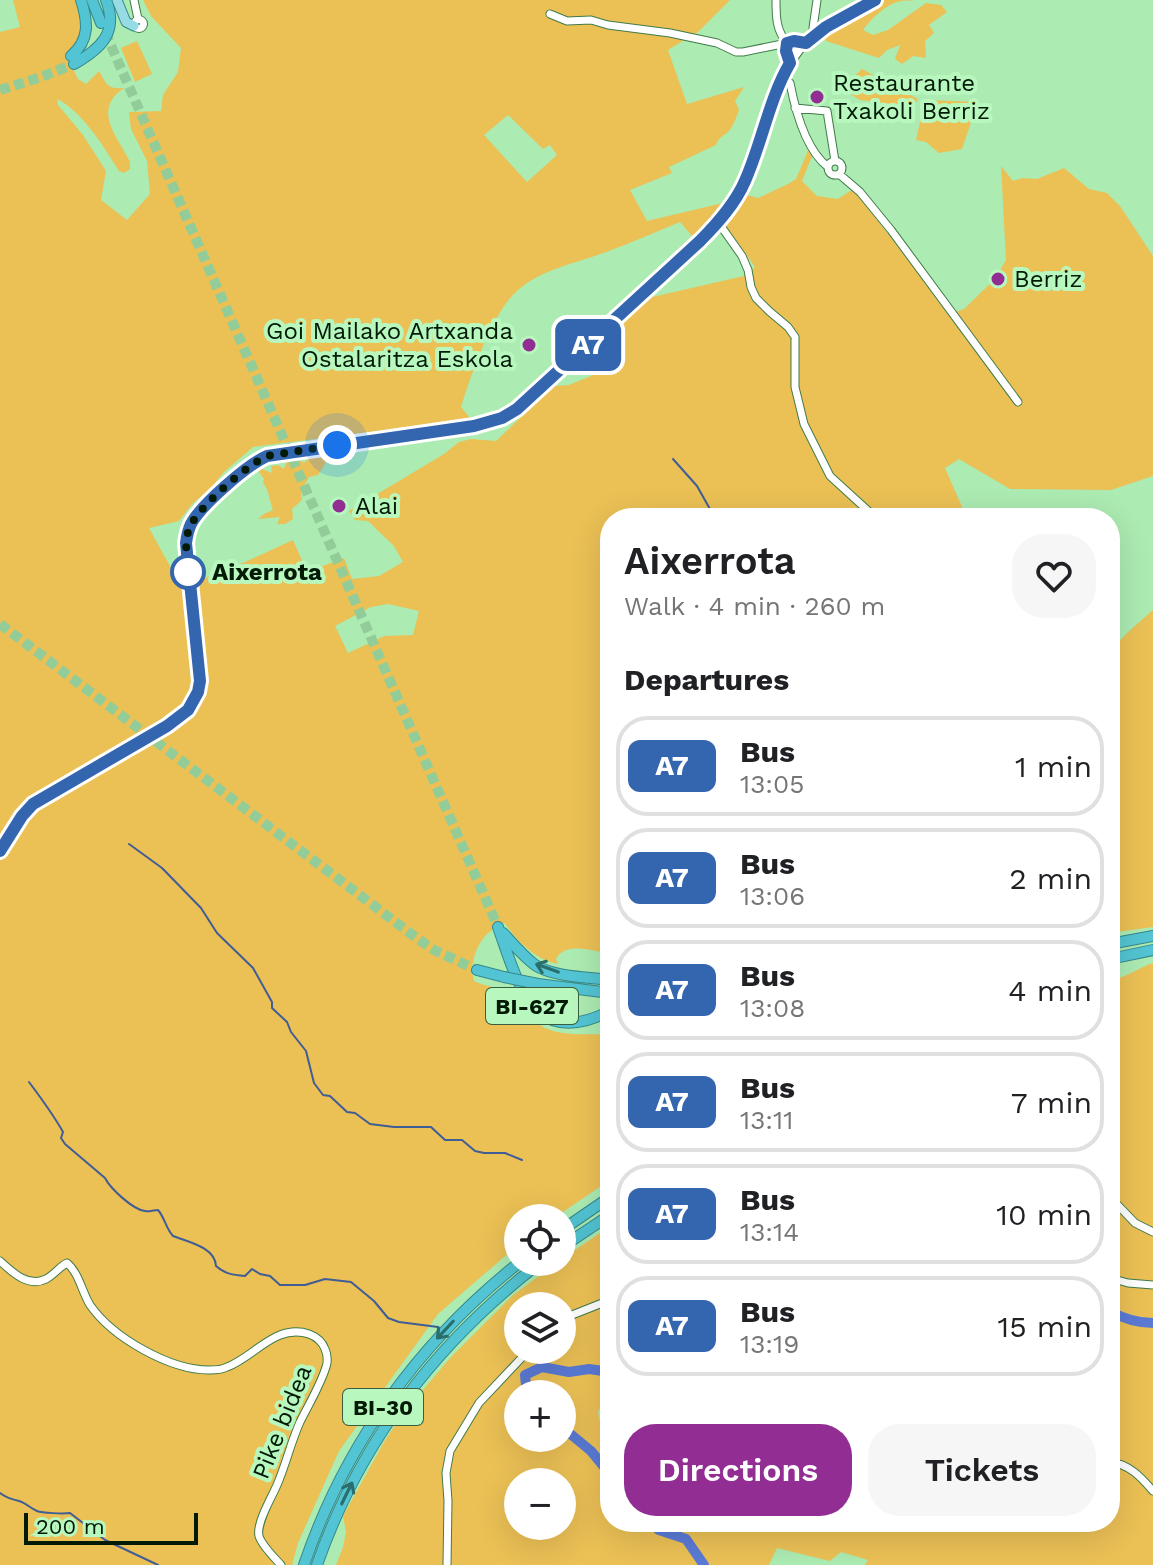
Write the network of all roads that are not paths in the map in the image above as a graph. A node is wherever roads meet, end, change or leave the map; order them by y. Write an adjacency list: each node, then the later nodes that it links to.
1 (81, 0): 3 (highway)
2 (92, 0): 10 (highway)
3 (106, 0)
4 (117, 0): 11 (main road)
5 (134, 0): 11 (street)
6 (776, 0): 13 (street)
7 (817, 0): 12 (street)
8 (875, 0): 12 (street)
9 (550, 14): 13 (street)
10 (101, 23)
11 (136, 23)
12 (815, 34): 14 (street)
13 (787, 43): 14 (street); 15 (street)
14 (806, 43): 15 (street)
15 (790, 63): 16 (street)
16 (782, 78): 17 (street); 19 (street)
17 (795, 108): 18 (street); 18 (street)
18 (832, 163): 20 (street)
19 (718, 222): 21 (street); 22 (street)
20 (1018, 402)
21 (865, 508)
22 (0, 851)
23 (1153, 936): 24 (highway)
24 (1120, 941)
25 (1153, 950): 26 (highway)
26 (1120, 957)
27 (477, 970): 29 (highway, bridge)
28 (600, 979): 30 (highway, BI-627, one-way to 30)
29 (600, 992)
30 (600, 1015)
31 (600, 1204): 33 (highway)
32 (1120, 1207): 35 (street)
33 (576, 1220)
34 (600, 1222): 36 (highway)
35 (1153, 1232)
36 (576, 1238)
37 (0, 1261): 47 (street, Pike bidea)
38 (504, 1274): 48 (highway, BI-30, one-way to 48)
39 (523, 1276): 49 (highway, BI-30, one-way to 39)
40 (1120, 1281): 41 (street)
41 (1153, 1285)
42 (600, 1304): 43 (street)
43 (576, 1313)
44 (516, 1364): 50 (street)
45 (1120, 1464): 46 (street)
46 (1153, 1491)
47 (281, 1565)
48 (304, 1565)
49 (317, 1565)
50 (447, 1565)

